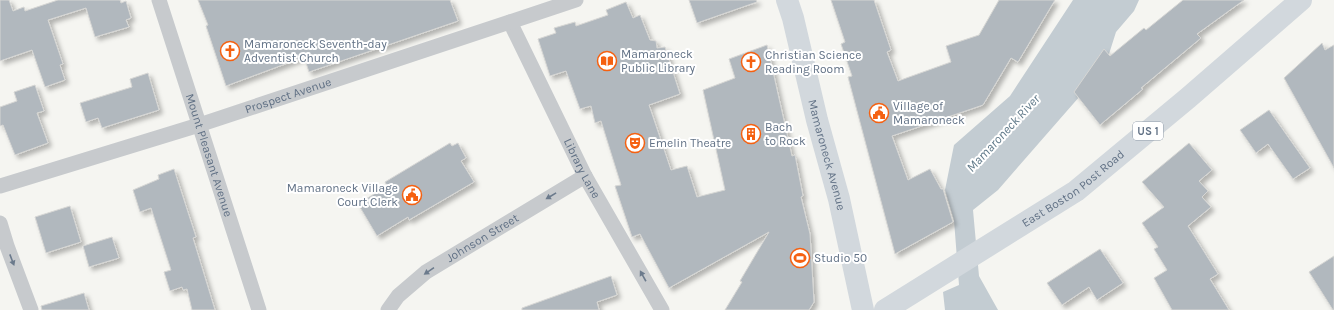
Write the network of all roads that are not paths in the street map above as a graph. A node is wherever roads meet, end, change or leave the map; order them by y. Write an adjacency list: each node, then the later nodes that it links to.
1 (159, 0): 6 (street, Mount Pleasant Avenue)
2 (576, 0): 5 (street, Prospect Avenue)
3 (787, 0): 14 (main road, Mamaroneck Avenue)
4 (1301, 0): 15 (main road, East Boston Post Road / US 1)
5 (510, 22): 6 (street, Prospect Avenue); 7 (street, Library Lane)
6 (199, 125): 8 (street, Prospect Avenue); 11 (street, Mount Pleasant Avenue)
7 (585, 176): 12 (street, Johnson Street, one-way to 12); 13 (street, Library Lane, one-way to 7)
8 (0, 186)
9 (0, 223): 10 (street, one-way to 10)
10 (31, 310)
11 (259, 310)
12 (388, 310)
13 (662, 310)
14 (863, 310)
15 (885, 310)

